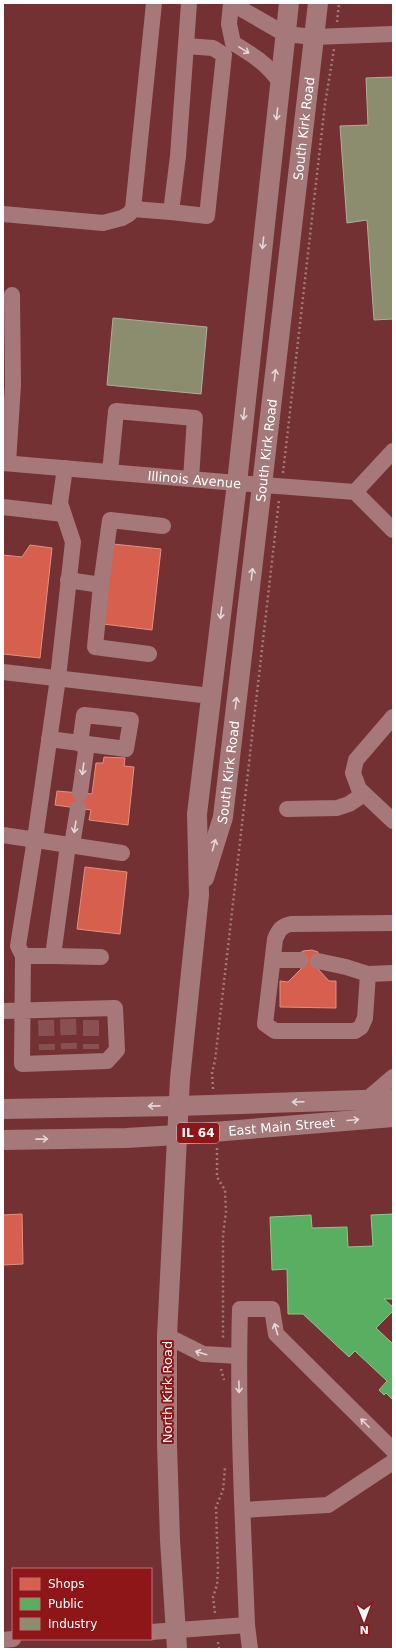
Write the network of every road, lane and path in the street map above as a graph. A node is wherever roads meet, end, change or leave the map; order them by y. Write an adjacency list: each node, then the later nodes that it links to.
1 (154, 3): 13 (street)
2 (189, 3): 11 (street)
3 (231, 3): 7 (street); 12 (street, one-way to 12)
4 (289, 3): 7 (main road, South Kirk Road)
5 (318, 3): 9 (main road, South Kirk Road)
6 (339, 3): 10 (path)
7 (285, 34): 9 (street); 12 (main road, South Kirk Road)
8 (393, 34): 10 (street)
9 (314, 37): 10 (street); 23 (main road, South Kirk Road, one-way to 9)
10 (336, 37): 23 (path)
11 (186, 46): 14 (street); 14 (street)
12 (280, 82): 22 (main road, South Kirk Road, one-way to 22)
13 (133, 209): 14 (street); 15 (street)
14 (171, 212)
15 (3, 214)
16 (12, 295): 18 (street)
17 (393, 451): 24 (street)
18 (5, 463): 19 (street, Illinois Avenue)
19 (65, 468): 20 (street, Illinois Avenue); 26 (street)
20 (110, 472): 21 (street, Illinois Avenue); 21 (street)
21 (191, 479): 22 (street, Illinois Avenue)
22 (237, 483): 23 (street, Illinois Avenue); 34 (main road, South Kirk Road, one-way to 34)
23 (272, 486): 24 (street, Illinois Avenue); 44 (main road, South Kirk Road, one-way to 23); 56 (path)
24 (355, 492): 28 (street)
25 (3, 507): 26 (street)
26 (63, 514): 29 (street)
27 (163, 526): 30 (street)
28 (393, 530)
29 (68, 580): 30 (street); 33 (street)
30 (101, 585): 31 (street)
31 (149, 654)
32 (3, 672): 33 (street)
33 (58, 678): 34 (street); 36 (street)
34 (211, 696): 44 (main road, South Kirk Road)
35 (393, 717): 37 (street)
36 (49, 739): 41 (street); 42 (street, one-way to 42)
37 (364, 794): 38 (street); 39 (street)
38 (287, 809)
39 (393, 821)
40 (3, 835): 41 (street)
41 (35, 840): 42 (street); 46 (street)
42 (70, 845): 43 (street); 47 (street)
43 (122, 853)
44 (199, 896): 60 (main road, South Kirk Road)
45 (393, 923): 49 (street)
46 (23, 956): 47 (street); 54 (street)
47 (53, 956): 48 (street)
48 (101, 957)
49 (273, 960): 50 (street); 53 (street)
50 (300, 960)
51 (318, 961): 53 (street)
52 (393, 973): 53 (street)
53 (368, 974)
54 (22, 1010): 54 (street); 55 (street)
55 (3, 1011)
56 (212, 1072)
57 (393, 1077): 59 (street)
58 (393, 1099): 59 (main road, East Main Street / IL 64)
59 (366, 1100): 60 (main road, East Main Street / IL 64, one-way to 60)
60 (178, 1106): 61 (main road, East Main Street / IL 64, one-way to 61); 63 (main road, South Kirk Road)
61 (3, 1109)
62 (393, 1117): 63 (main road, East Main Street / IL 64, one-way to 62)
63 (177, 1135): 64 (main road, East Main Street / IL 64, one-way to 63); 66 (main road, North Kirk Road)
64 (3, 1140)
65 (217, 1155): 67 (path)
66 (167, 1336): 67 (street, one-way to 66); 76 (main road, North Kirk Road)
67 (231, 1356): 68 (path); 69 (street, one-way to 67); 72 (street, one-way to 72)
68 (226, 1385)
69 (393, 1450)
70 (393, 1462): 72 (street)
71 (225, 1463): 74 (path)
72 (243, 1510): 73 (street)
73 (247, 1625): 74 (street); 78 (street)
74 (216, 1628): 76 (street); 77 (path)
75 (152, 1632): 76 (street)
76 (177, 1640)
77 (219, 1649)
78 (250, 1649)

